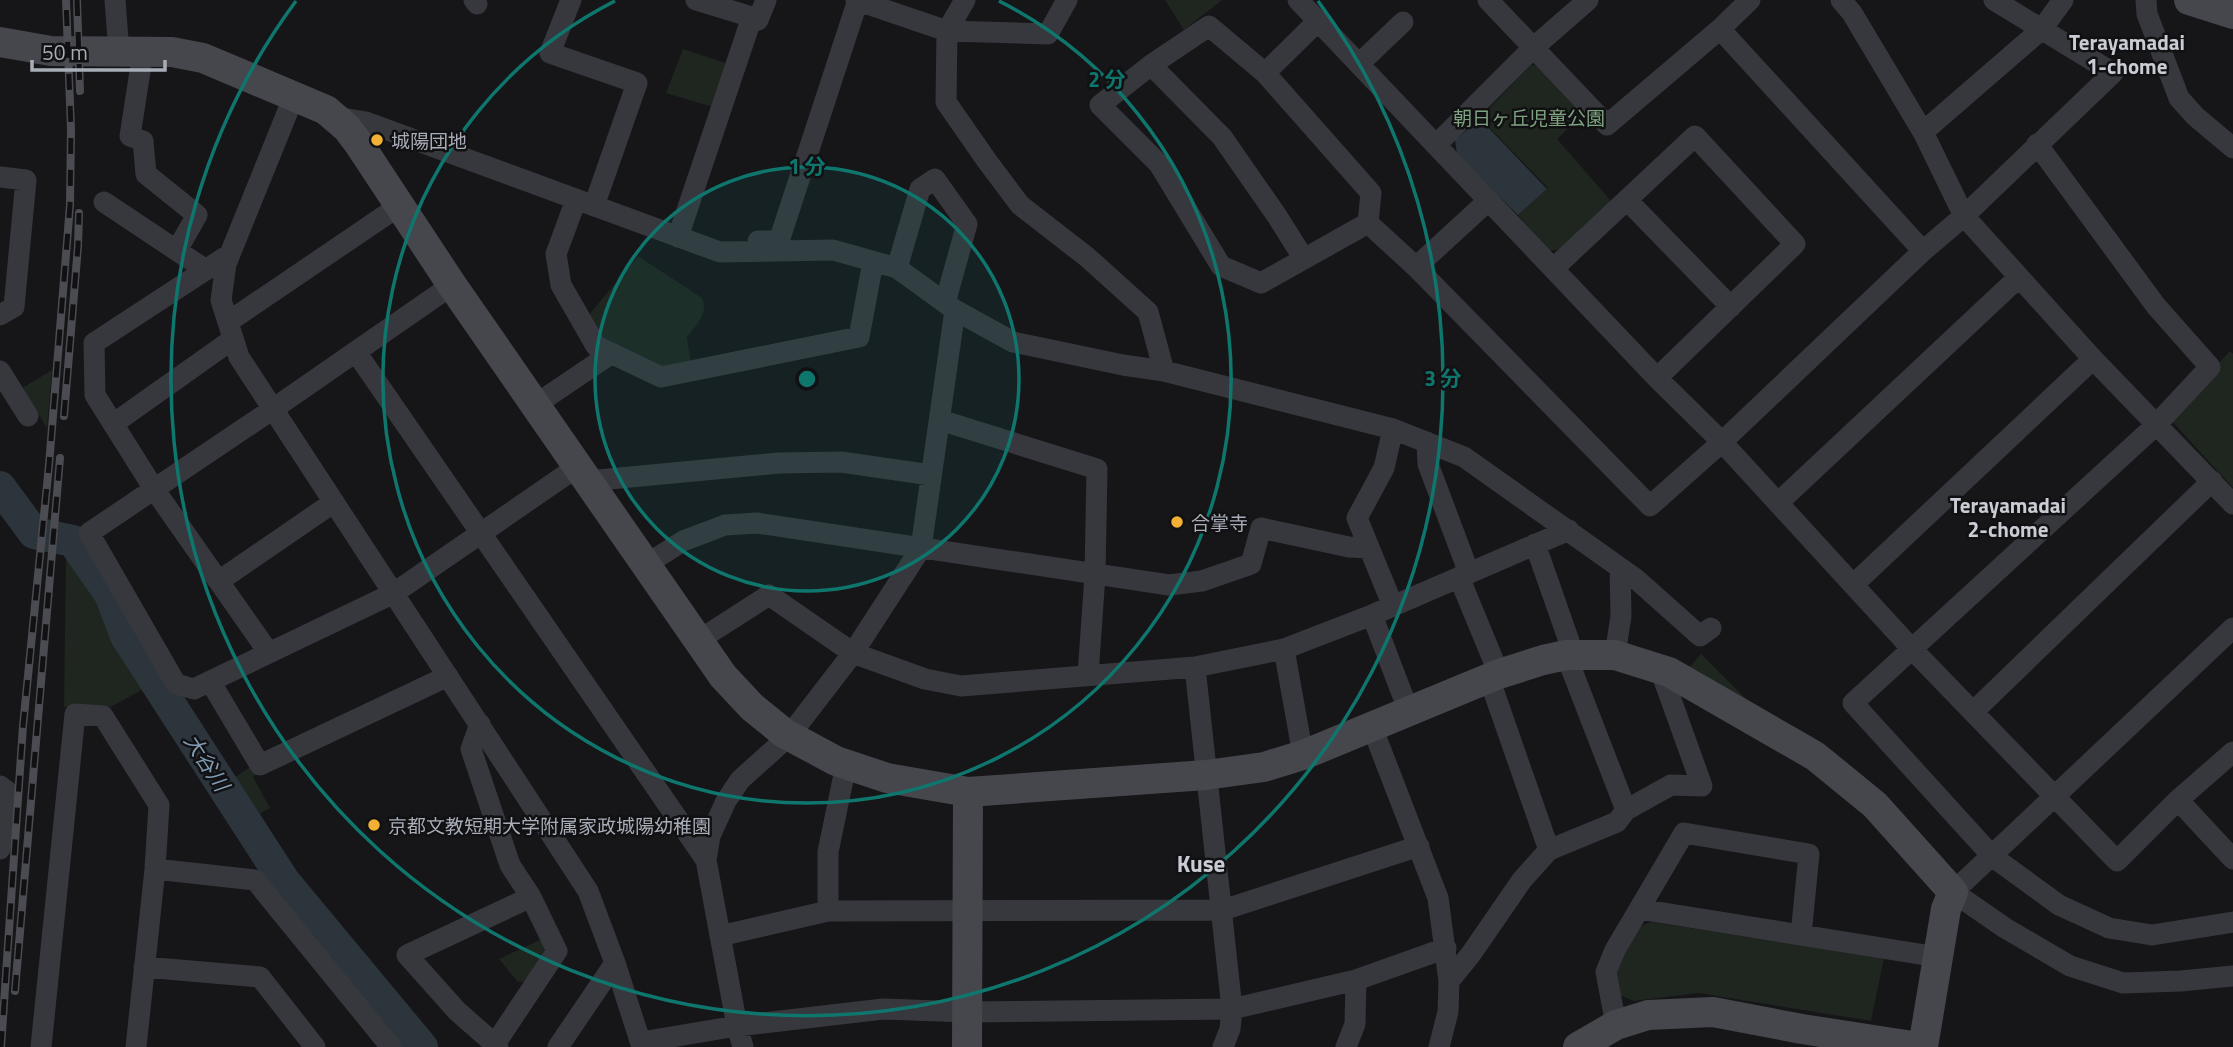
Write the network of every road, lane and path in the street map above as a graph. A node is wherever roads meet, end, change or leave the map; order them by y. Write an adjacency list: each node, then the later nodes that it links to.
1 (115, 0): 26 (street)
2 (571, 0): 40 (street)
3 (696, 0): 18 (street)
4 (765, 0): 18 (street)
5 (857, 0): 23 (street); 44 (street)
6 (965, 0): 23 (street)
7 (1067, 0): 23 (street)
8 (1298, 0): 19 (street)
9 (1488, 0): 25 (street)
10 (1588, 0): 25 (street)
11 (1750, 0): 21 (street)
12 (1841, 0): 32 (street)
13 (1993, 0): 22 (street)
14 (2063, 0): 22 (street)
15 (2146, 0): 35 (street)
16 (2189, 0): 17 (street)
17 (2233, 14)
18 (752, 17): 44 (street)
19 (1318, 21): 27 (street); 29 (street)
20 (1403, 22): 27 (street)
21 (1720, 29): 25 (street); 46 (street)
22 (2042, 29): 32 (street); 34 (street)
23 (947, 31): 64 (street)
24 (0, 42): 26 (street)
25 (1533, 48): 33 (street)
26 (131, 52): 30 (street); 45 (street)
27 (1359, 64): 33 (street)
28 (1152, 65): 29 (street); 48 (street); 48 (street)
29 (1265, 73): 43 (street)
30 (294, 96): 31 (street); 47 (street)
31 (337, 117): 40 (street); 41 (street)
32 (1923, 132): 42 (street)
33 (1436, 145): 37 (street)
34 (2037, 145): 42 (street); 71 (street)
35 (2233, 148)
36 (0, 177): 58 (street)
37 (1489, 200): 50 (street); 52 (street)
38 (1627, 201): 52 (street); 57 (street); 57 (street)
39 (104, 202): 45 (street)
40 (585, 203): 44 (street); 61 (street)
41 (399, 205): 55 (street); 59 (street)
42 (1965, 216): 46 (street); 54 (street)
43 (1368, 223): 48 (street); 50 (street)
44 (685, 240): 49 (street)
45 (177, 250): 53 (street)
46 (1923, 251): 74 (street)
47 (230, 254): 53 (street); 59 (street)
48 (1304, 259)
49 (873, 262): 51 (street); 61 (street)
50 (1416, 267): 74 (street)
51 (897, 268): 56 (street); 56 (street)
52 (1554, 268): 65 (street)
53 (206, 270): 70 (street)
54 (2019, 277): 62 (street); 80 (street)
55 (452, 285): 60 (street); 66 (street)
56 (950, 307): 64 (street); 69 (street)
57 (1731, 307): 65 (street)
58 (0, 316)
59 (231, 331): 67 (street); 70 (street)
60 (356, 352): 67 (street); 83 (street)
61 (612, 353): 66 (street)
62 (2092, 359): 71 (street); 92 (street)
63 (0, 371): 68 (street)
64 (1164, 371): 72 (street)
65 (1657, 378): 74 (street)
66 (535, 405): 75 (street)
67 (273, 410): 78 (street); 79 (street)
68 (28, 416)
69 (940, 420): 76 (street); 89 (street)
70 (113, 424): 78 (street)
71 (2156, 425): 77 (street); 100 (street)
72 (1393, 429): 73 (street); 86 (street)
73 (1427, 442): 82 (street); 90 (street)
74 (1722, 442): 80 (street)
75 (583, 474): 76 (street); 83 (street); 87 (street)
76 (932, 475): 85 (street)
77 (2212, 481): 81 (street); 112 (street)
78 (154, 489): 91 (street); 110 (street)
79 (334, 502): 91 (street); 93 (street)
80 (1778, 503): 92 (street)
81 (2233, 504)
82 (1569, 530): 84 (street); 88 (street)
83 (480, 533): 93 (street); 130 (street)
84 (1535, 544): 90 (street); 103 (street)
85 (921, 548): 87 (street); 89 (street); 102 (street)
86 (1369, 548): 89 (street); 94 (street)
87 (647, 564): 98 (street)
88 (1620, 568): 96 (street); 104 (street)
89 (1095, 575): 107 (street)
90 (1464, 575): 94 (street); 109 (street)
91 (219, 581): 101 (street)
92 (1853, 585): 100 (street)
93 (394, 593): 101 (street); 108 (street)
94 (1393, 606): 95 (street)
95 (1372, 615): 99 (street); 111 (street)
96 (1711, 628)
97 (2233, 628): 122 (street)
98 (699, 640): 102 (street); 115 (street)
99 (1284, 649): 105 (street); 117 (street)
100 (1912, 649): 112 (street); 128 (street)
101 (269, 653): 110 (street)
102 (853, 653): 107 (street); 115 (street)
103 (1568, 654): 104 (street); 109 (street); 124 (street)
104 (1615, 655): 106 (street)
105 (1195, 667): 107 (street); 119 (street)
106 (1660, 669): 124 (street); 132 (street)
107 (1088, 675)
108 (448, 676): 110 (street); 113 (street)
109 (1494, 676): 111 (street); 127 (street)
110 (210, 681)
111 (1409, 712): 114 (street)
112 (1973, 712): 122 (street)
113 (480, 724): 133 (street); 143 (street)
114 (1372, 727): 117 (street); 125 (street)
115 (789, 736): 118 (street); 130 (street)
116 (2233, 752): 123 (street)
117 (1303, 755): 119 (street)
118 (846, 765): 121 (street); 136 (street)
119 (1206, 775): 121 (street); 135 (street)
120 (0, 786): 126 (street)
121 (968, 792): 137 (street)
122 (2055, 798): 123 (street); 128 (street)
123 (2178, 800): 129 (street)
124 (1626, 810): 127 (street)
125 (1419, 846): 135 (street); 141 (street)
126 (0, 849)
127 (1549, 850): 147 (street)
128 (1993, 857): 132 (street); 138 (street)
129 (2233, 859)
130 (706, 860): 140 (street)
131 (155, 869): 144 (street); 155 (street); 158 (street)
132 (1953, 892): 142 (street); 145 (street)
133 (531, 897): 154 (street); 154 (street)
134 (1639, 909): 139 (street); 139 (street); 150 (street)
135 (1223, 910): 137 (street); 148 (street)
136 (828, 911): 137 (street); 140 (street)
137 (968, 912): 149 (street)
138 (2233, 922)
139 (1801, 935): 142 (street)
140 (720, 936): 151 (street)
141 (1446, 948): 146 (street); 147 (street)
142 (1938, 957): 166 (street)
143 (615, 963): 153 (street); 159 (street)
144 (144, 967): 156 (street); 157 (street)
145 (2233, 976)
146 (1356, 979): 148 (street); 163 (street)
147 (1449, 981): 164 (street)
148 (1232, 1009): 149 (street); 162 (street)
149 (967, 1012): 151 (street); 161 (street)
150 (1616, 1025): 152 (street); 165 (street)
151 (737, 1026): 153 (street); 160 (street)
152 (1800, 1038): 166 (street)
153 (642, 1044)
154 (496, 1046)
155 (41, 1047)
156 (136, 1047)
157 (316, 1047)
158 (391, 1047)
159 (558, 1047)
160 (743, 1047)
161 (967, 1047)
162 (1223, 1047)
163 (1346, 1047)
164 (1439, 1047)
165 (1578, 1047)
166 (1921, 1047)

